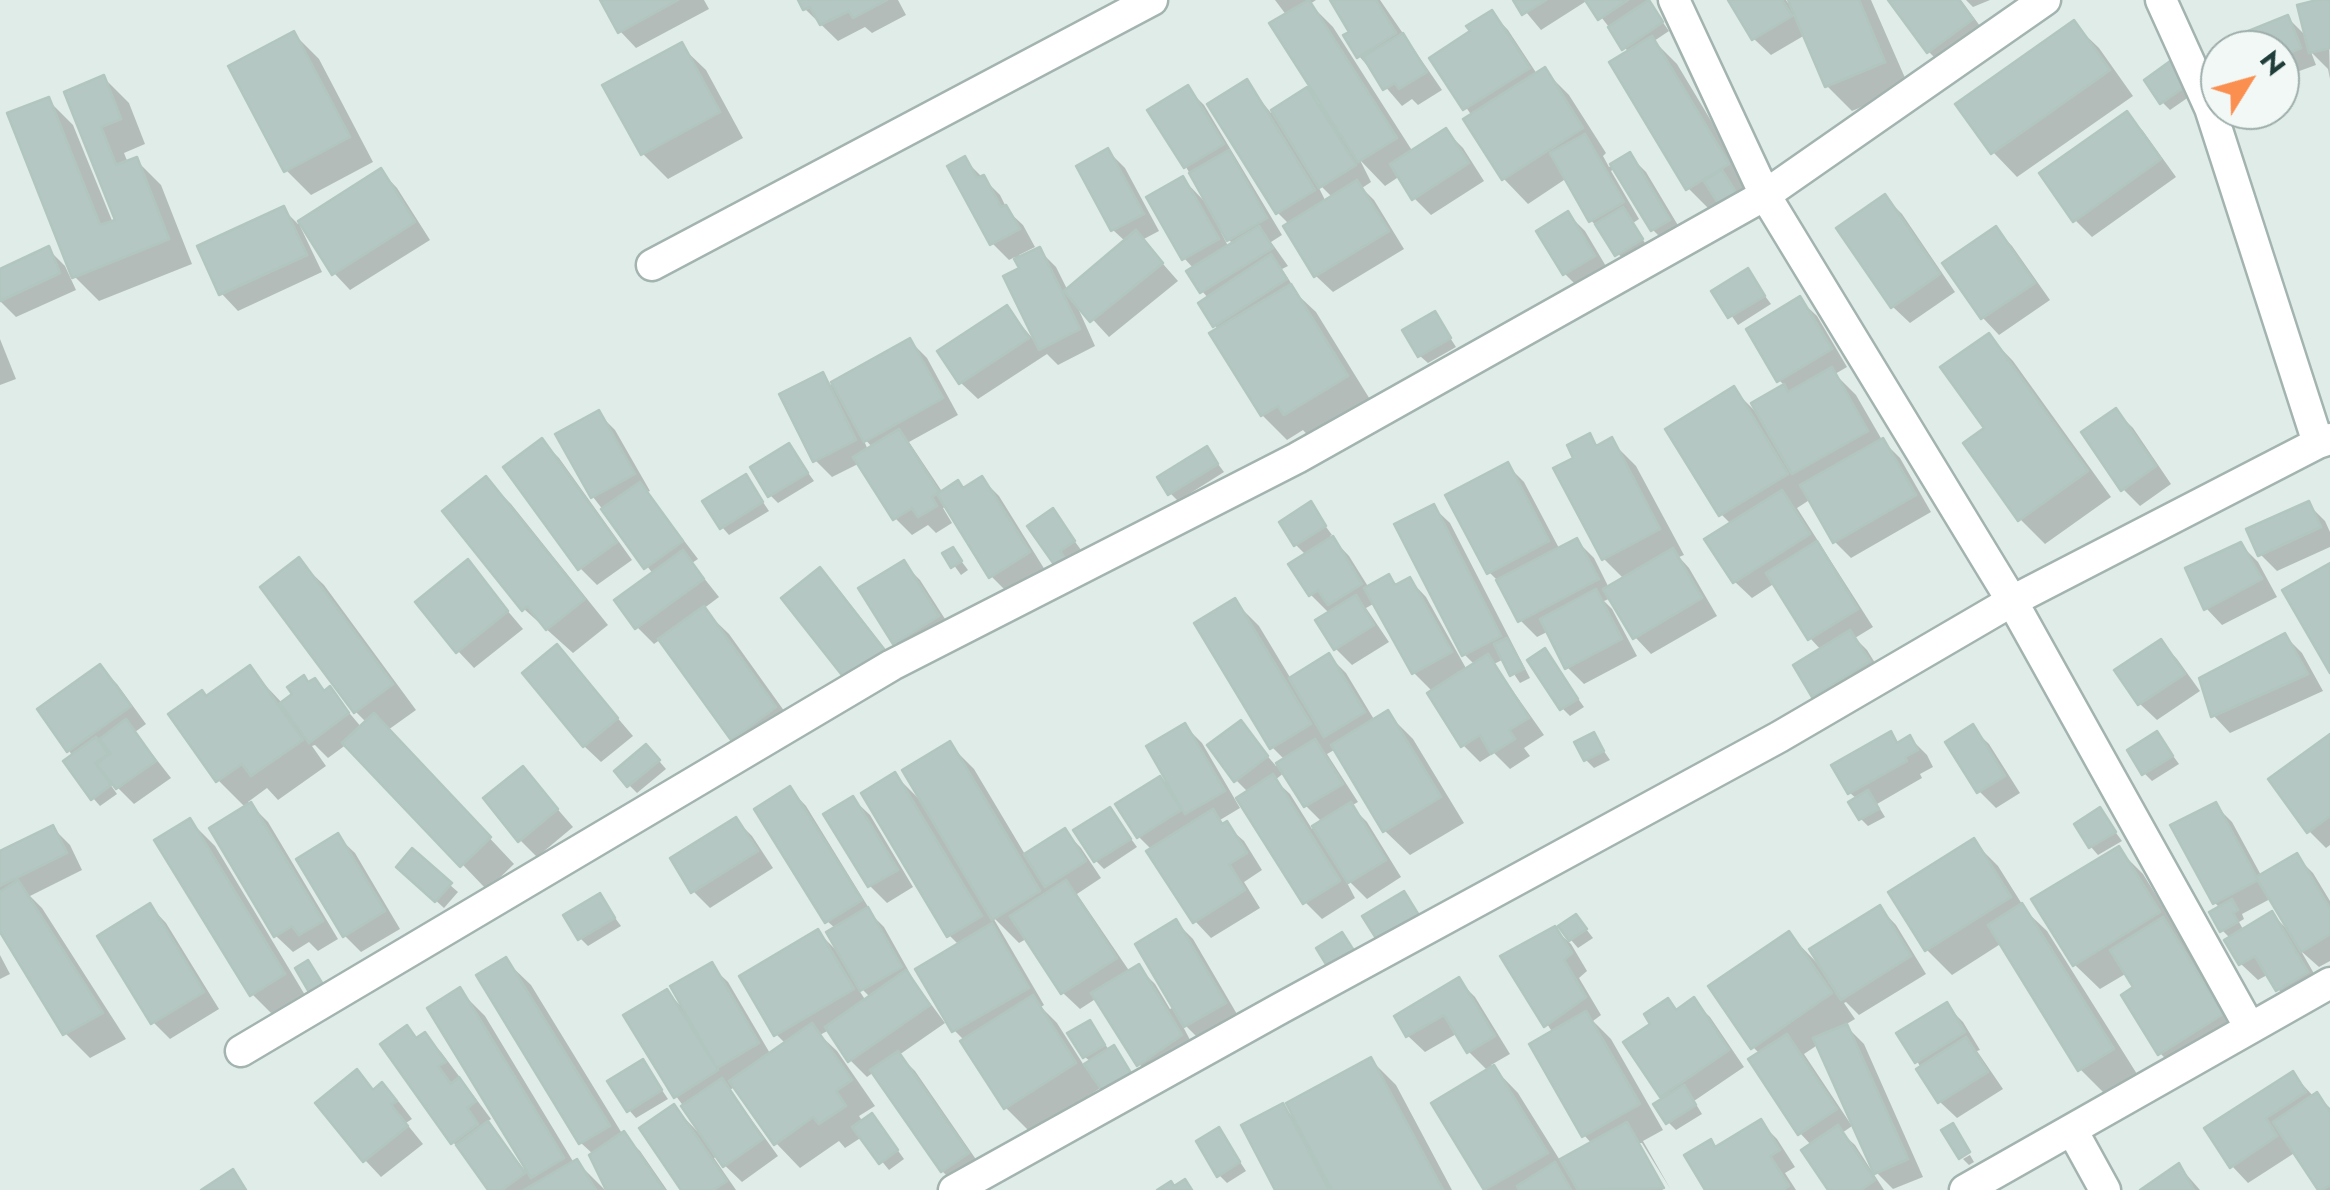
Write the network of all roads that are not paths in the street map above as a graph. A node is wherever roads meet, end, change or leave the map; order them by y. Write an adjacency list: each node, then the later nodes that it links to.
1 (1152, 0): 6 (street)
2 (1674, 0): 5 (street)
3 (2045, 0): 5 (street)
4 (2161, 0): 7 (street)
5 (1764, 195): 8 (street); 11 (street)
6 (652, 265)
7 (2324, 441): 8 (street)
8 (2012, 602): 10 (street); 13 (street)
9 (2330, 983): 10 (street)
10 (2250, 1028): 12 (street)
11 (241, 1050)
12 (2072, 1130): 14 (street); 15 (street)
13 (954, 1190)
14 (1966, 1190)
15 (2105, 1190)

